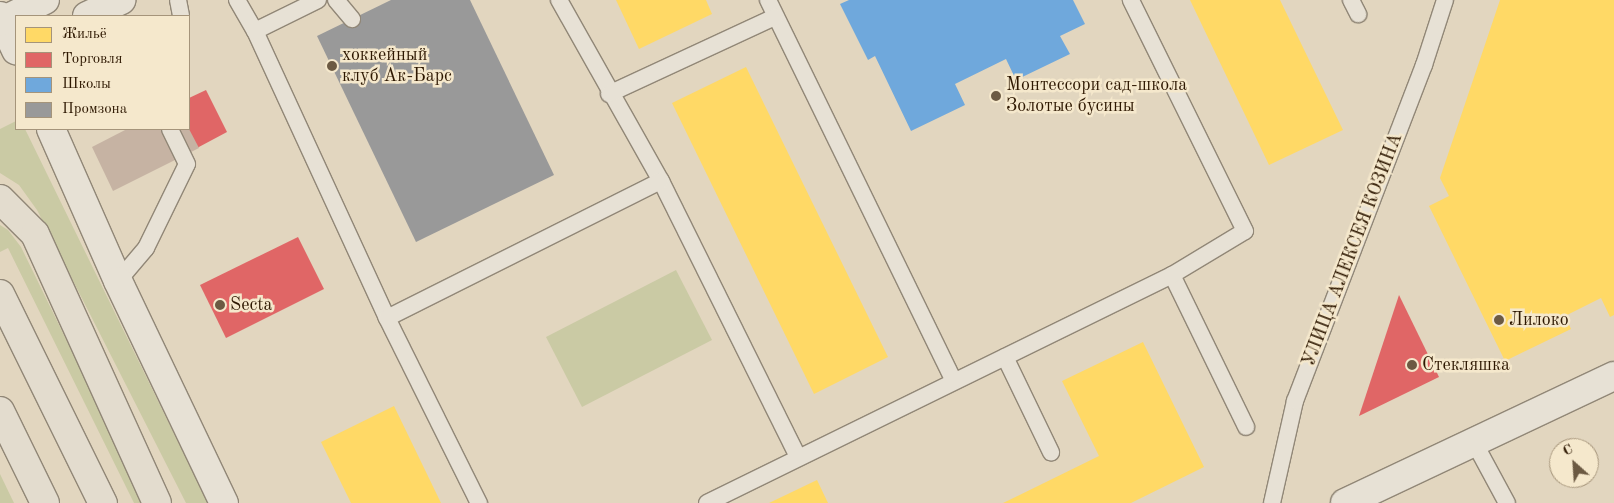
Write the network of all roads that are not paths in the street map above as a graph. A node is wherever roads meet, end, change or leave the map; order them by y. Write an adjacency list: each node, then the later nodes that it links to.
1 (46, 0): 15 (main road)
2 (121, 0): 11 (main road)
3 (178, 0): 12 (lane)
4 (237, 0): 16 (lane)
5 (318, 0): 16 (lane)
6 (336, 0): 14 (lane)
7 (559, 0): 20 (lane)
8 (768, 0): 13 (lane)
9 (1131, 0): 25 (lane)
10 (1445, 0): 43 (lane, УЛИЦА АЛЕКСЕЯ КОЗИНА)
11 (89, 15)
12 (181, 15)
13 (775, 17): 20 (lane); 31 (lane)
14 (352, 19)
15 (1, 20): 17 (main road)
16 (255, 31): 28 (lane)
17 (15, 49)
18 (15, 51): 19 (main road)
19 (0, 58)
20 (609, 94): 23 (lane)
21 (51, 130): 26 (main road)
22 (170, 130): 26 (lane)
23 (661, 181): 28 (lane); 36 (lane)
24 (0, 199): 39 (main road)
25 (1172, 275): 29 (lane); 33 (lane)
26 (118, 281): 40 (main road)
27 (0, 294): 38 (main road)
28 (386, 318): 41 (lane)
29 (1005, 357): 31 (lane); 35 (lane)
30 (1614, 376): 34 (main road)
31 (954, 382): 36 (lane)
32 (0, 411): 37 (main road)
33 (1246, 427)
34 (1474, 442): 44 (main road); 45 (lane)
35 (1051, 452)
36 (798, 457): 42 (lane)
37 (45, 503)
38 (103, 503)
39 (157, 503)
40 (224, 503)
41 (480, 503)
42 (707, 503)
43 (1272, 503)
44 (1346, 503)
45 (1507, 503)

